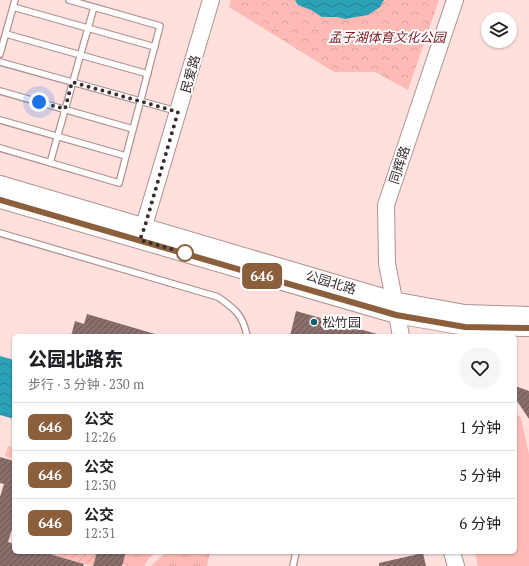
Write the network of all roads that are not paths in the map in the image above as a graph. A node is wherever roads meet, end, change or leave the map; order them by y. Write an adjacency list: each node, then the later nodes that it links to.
1 (15, 0): 5 (lane)
2 (69, 0): 6 (lane)
3 (211, 0): 18 (main road, 民爱路)
4 (455, 0): 29 (main road, 同辉路)
5 (13, 7): 7 (lane); 8 (lane)
6 (94, 7): 7 (lane); 9 (lane)
7 (88, 28): 9 (lane); 11 (lane)
8 (6, 34): 10 (lane); 11 (lane)
9 (155, 47): 13 (lane)
10 (0, 54)
11 (80, 55): 13 (lane); 14 (lane)
12 (0, 62): 14 (lane)
13 (148, 74): 16 (lane)
14 (72, 82): 16 (lane); 17 (lane)
15 (0, 91): 17 (lane)
16 (140, 102): 18 (lane); 20 (lane)
17 (65, 109): 20 (lane); 21 (lane)
18 (178, 112): 28 (main road, 民爱路)
19 (0, 120): 21 (lane)
20 (133, 129): 23 (lane)
21 (57, 136): 23 (lane); 24 (lane)
22 (0, 148): 24 (lane)
23 (126, 156): 24 (lane)
24 (50, 163)
25 (0, 184): 28 (main road, 公园北路)
26 (0, 200): 28 (main road, 公园北路)
27 (0, 233): 32 (lane)
28 (142, 233): 29 (main road, 公园北路)
29 (395, 307): 30 (main road, 公园北路); 31 (main road, 公园北路); 33 (main road, 同辉路)
30 (529, 315)
31 (529, 328)
32 (247, 334)
33 (402, 334)
34 (296, 554): 36 (lane)
35 (453, 554): 37 (main road)
36 (293, 566)
37 (456, 566)

